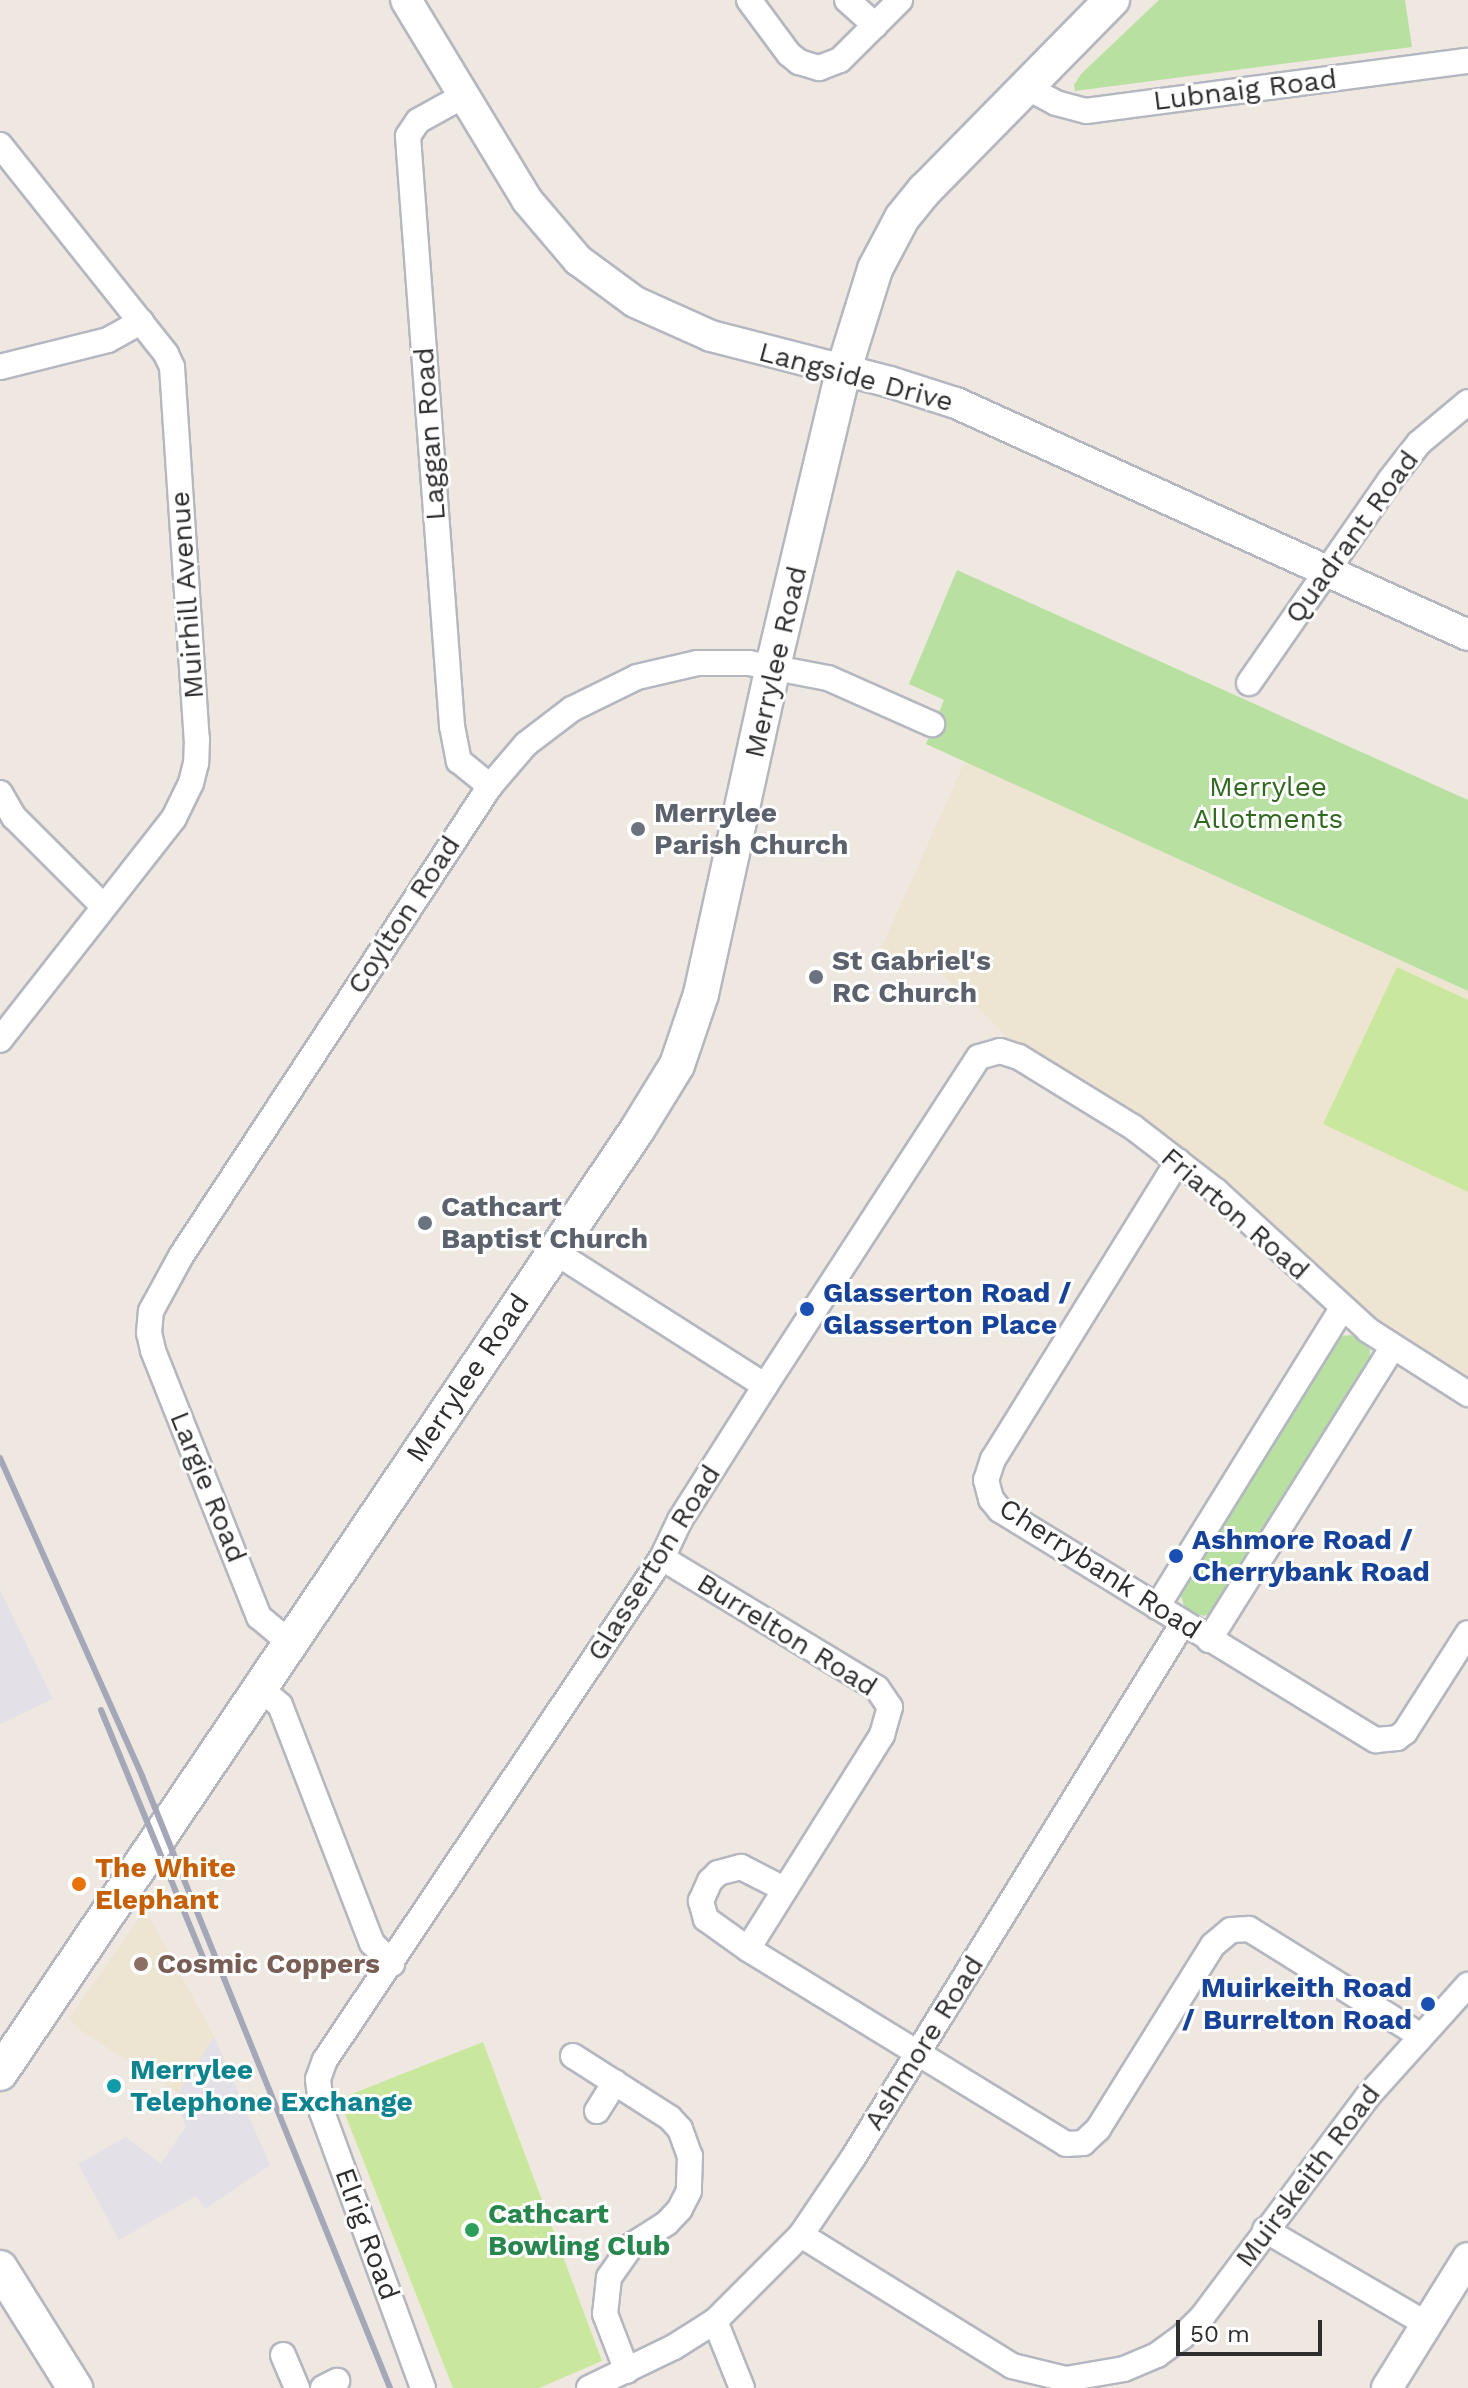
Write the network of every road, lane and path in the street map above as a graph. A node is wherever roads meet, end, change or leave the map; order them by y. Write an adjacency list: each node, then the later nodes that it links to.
1 (406, 0): 9 (street, Langside Drive)
2 (749, 0): 6 (street)
3 (847, 0): 6 (street)
4 (900, 0): 6 (street)
5 (1112, 0): 8 (main road, Merrylee Road)
6 (875, 25)
7 (1468, 61): 8 (street, Lubnaig Road)
8 (1026, 87): 13 (main road, Merrylee Road)
9 (463, 96): 13 (street, Langside Drive); 20 (street, Laggan Road)
10 (0, 145): 11 (street, Muirhill Avenue)
11 (141, 322): 12 (street); 22 (street, Muirhill Avenue)
12 (0, 367)
13 (843, 372): 15 (street, Langside Drive); 17 (main road, Merrylee Road)
14 (1468, 402): 15 (street, Quadrant Road)
15 (1325, 570): 16 (street, Langside Drive); 18 (street, Quadrant Road)
16 (1468, 635)
17 (773, 666): 19 (street, Coylton Road); 20 (street, Coylton Road); 26 (main road, Merrylee Road)
18 (1249, 683)
19 (932, 724)
20 (490, 786): 28 (street, Coylton Road)
21 (0, 793): 22 (street)
22 (104, 907): 23 (street, Muirhill Avenue)
23 (0, 1040)
24 (993, 1052): 25 (street, Friarton Road); 30 (street, Glasserton Road)
25 (1178, 1161): 27 (street, Friarton Road); 33 (street, Cherrybank Road)
26 (555, 1252): 30 (street); 37 (main road, Merrylee Road)
27 (1342, 1309): 29 (street, Friarton Road); 33 (street)
28 (149, 1320): 37 (street, Largie Road)
29 (1393, 1347): 31 (street, Friarton Road); 36 (street)
30 (765, 1386): 32 (street, Glasserton Road)
31 (1468, 1394)
32 (662, 1558): 39 (street, Burrelton Road); 41 (street, Glasserton Road)
33 (1157, 1607): 34 (street, Cherrybank Road)
34 (1183, 1623): 36 (street, Cherrybank Road); 44 (street, Ashmore Road)
35 (1468, 1633): 36 (street, Cherrybank Road)
36 (1209, 1640)
37 (289, 1642): 38 (main road, Merrylee Road)
38 (259, 1687): 41 (street); 46 (main road, Merrylee Road)
39 (784, 1889): 40 (street, Burrelton Road); 40 (street)
40 (748, 1949): 44 (street)
41 (392, 1964): 47 (street, Glasserton Road)
42 (1468, 1985): 43 (street, Muirskeith Road)
43 (1419, 2035): 44 (street); 50 (street, Muirskeith Road)
44 (916, 2054): 51 (street, Ashmore Road)
45 (573, 2056): 48 (street)
46 (0, 2073)
47 (318, 2079): 61 (street, Elrig Road)
48 (615, 2082): 49 (street); 57 (street)
49 (597, 2111)
50 (1265, 2230): 55 (street); 58 (street, Muirskeith Road)
51 (801, 2235): 54 (street, Ashmore Road); 58 (street, Muirskeith Road)
52 (1468, 2258): 55 (street)
53 (0, 2268): 59 (main road)
54 (715, 2321): 57 (street, Ashmore Road); 63 (street)
55 (1425, 2323): 64 (street)
56 (283, 2355): 60 (street)
57 (627, 2371): 62 (street, Ashmore Road)
58 (1033, 2380)
59 (75, 2388)
60 (297, 2388)
61 (423, 2388)
62 (589, 2388)
63 (742, 2388)
64 (1387, 2388)

